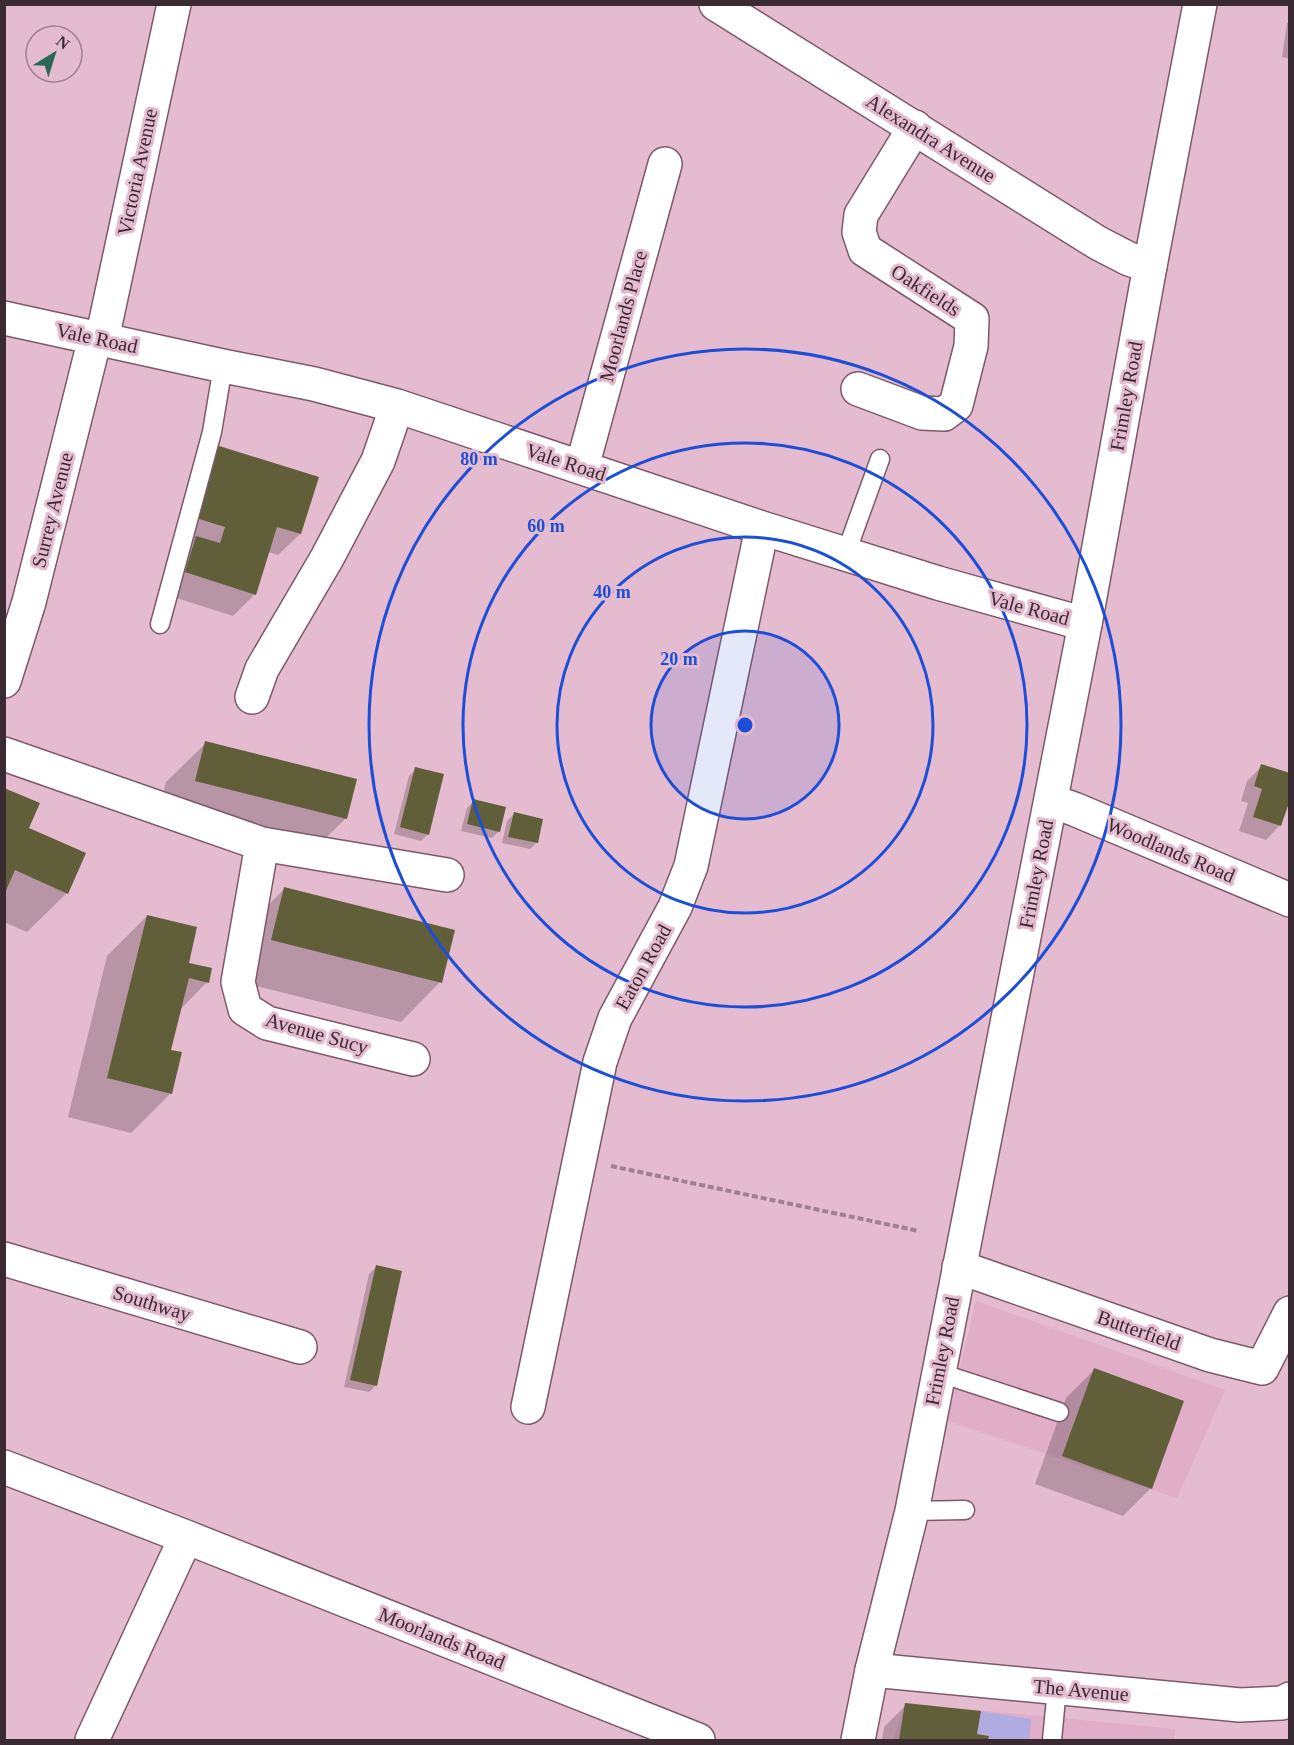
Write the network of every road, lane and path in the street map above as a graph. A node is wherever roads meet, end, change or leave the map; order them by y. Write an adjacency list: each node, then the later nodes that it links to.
1 (174, 4): 8 (street, Victoria Avenue)
2 (716, 4): 4 (street, Alexandra Avenue)
3 (1200, 4): 6 (street, Frimley Road)
4 (915, 128): 6 (street, Alexandra Avenue); 10 (street, Oakfields)
5 (665, 164): 13 (street, Moorlands Place)
6 (1150, 266): 17 (street, Frimley Road)
7 (4, 318): 8 (street, Vale Road)
8 (98, 339): 9 (street, Vale Road); 18 (street, Surrey Avenue)
9 (223, 366): 11 (street, Vale Road); 16 (lane)
10 (858, 389)
11 (397, 406): 13 (street, Vale Road); 19 (street)
12 (880, 459): 15 (lane)
13 (582, 467): 14 (street, Vale Road)
14 (762, 528): 15 (street, Vale Road); 26 (street, Eaton Road)
15 (846, 553): 17 (street, Vale Road)
16 (160, 624)
17 (1085, 624): 21 (street, Frimley Road)
18 (4, 681)
19 (252, 697)
20 (4, 754): 22 (street)
21 (1051, 801): 24 (street, Woodlands Road); 29 (street, Frimley Road)
22 (262, 844): 23 (street); 25 (street, Avenue Sucy)
23 (447, 875)
24 (1290, 900)
25 (413, 1059)
26 (581, 1160): 27 (path); 33 (street, Eaton Road)
27 (919, 1231)
28 (4, 1259): 31 (street, Southway)
29 (959, 1267): 30 (street, Butterfield); 32 (street, Frimley Road)
30 (1290, 1313)
31 (300, 1347)
32 (938, 1372): 34 (lane); 37 (street, Frimley Road)
33 (528, 1407)
34 (1059, 1412)
35 (4, 1467): 38 (street, Moorlands Road)
36 (965, 1510): 37 (lane)
37 (912, 1512): 39 (street, Frimley Road)
38 (186, 1537): 42 (street); 43 (street, Moorlands Road)
39 (872, 1670): 40 (street, The Avenue); 44 (street, Frimley Road)
40 (1057, 1688): 41 (street, The Avenue); 45 (lane)
41 (1290, 1699)
42 (92, 1740)
43 (698, 1740)
44 (858, 1740)
45 (1052, 1740)

